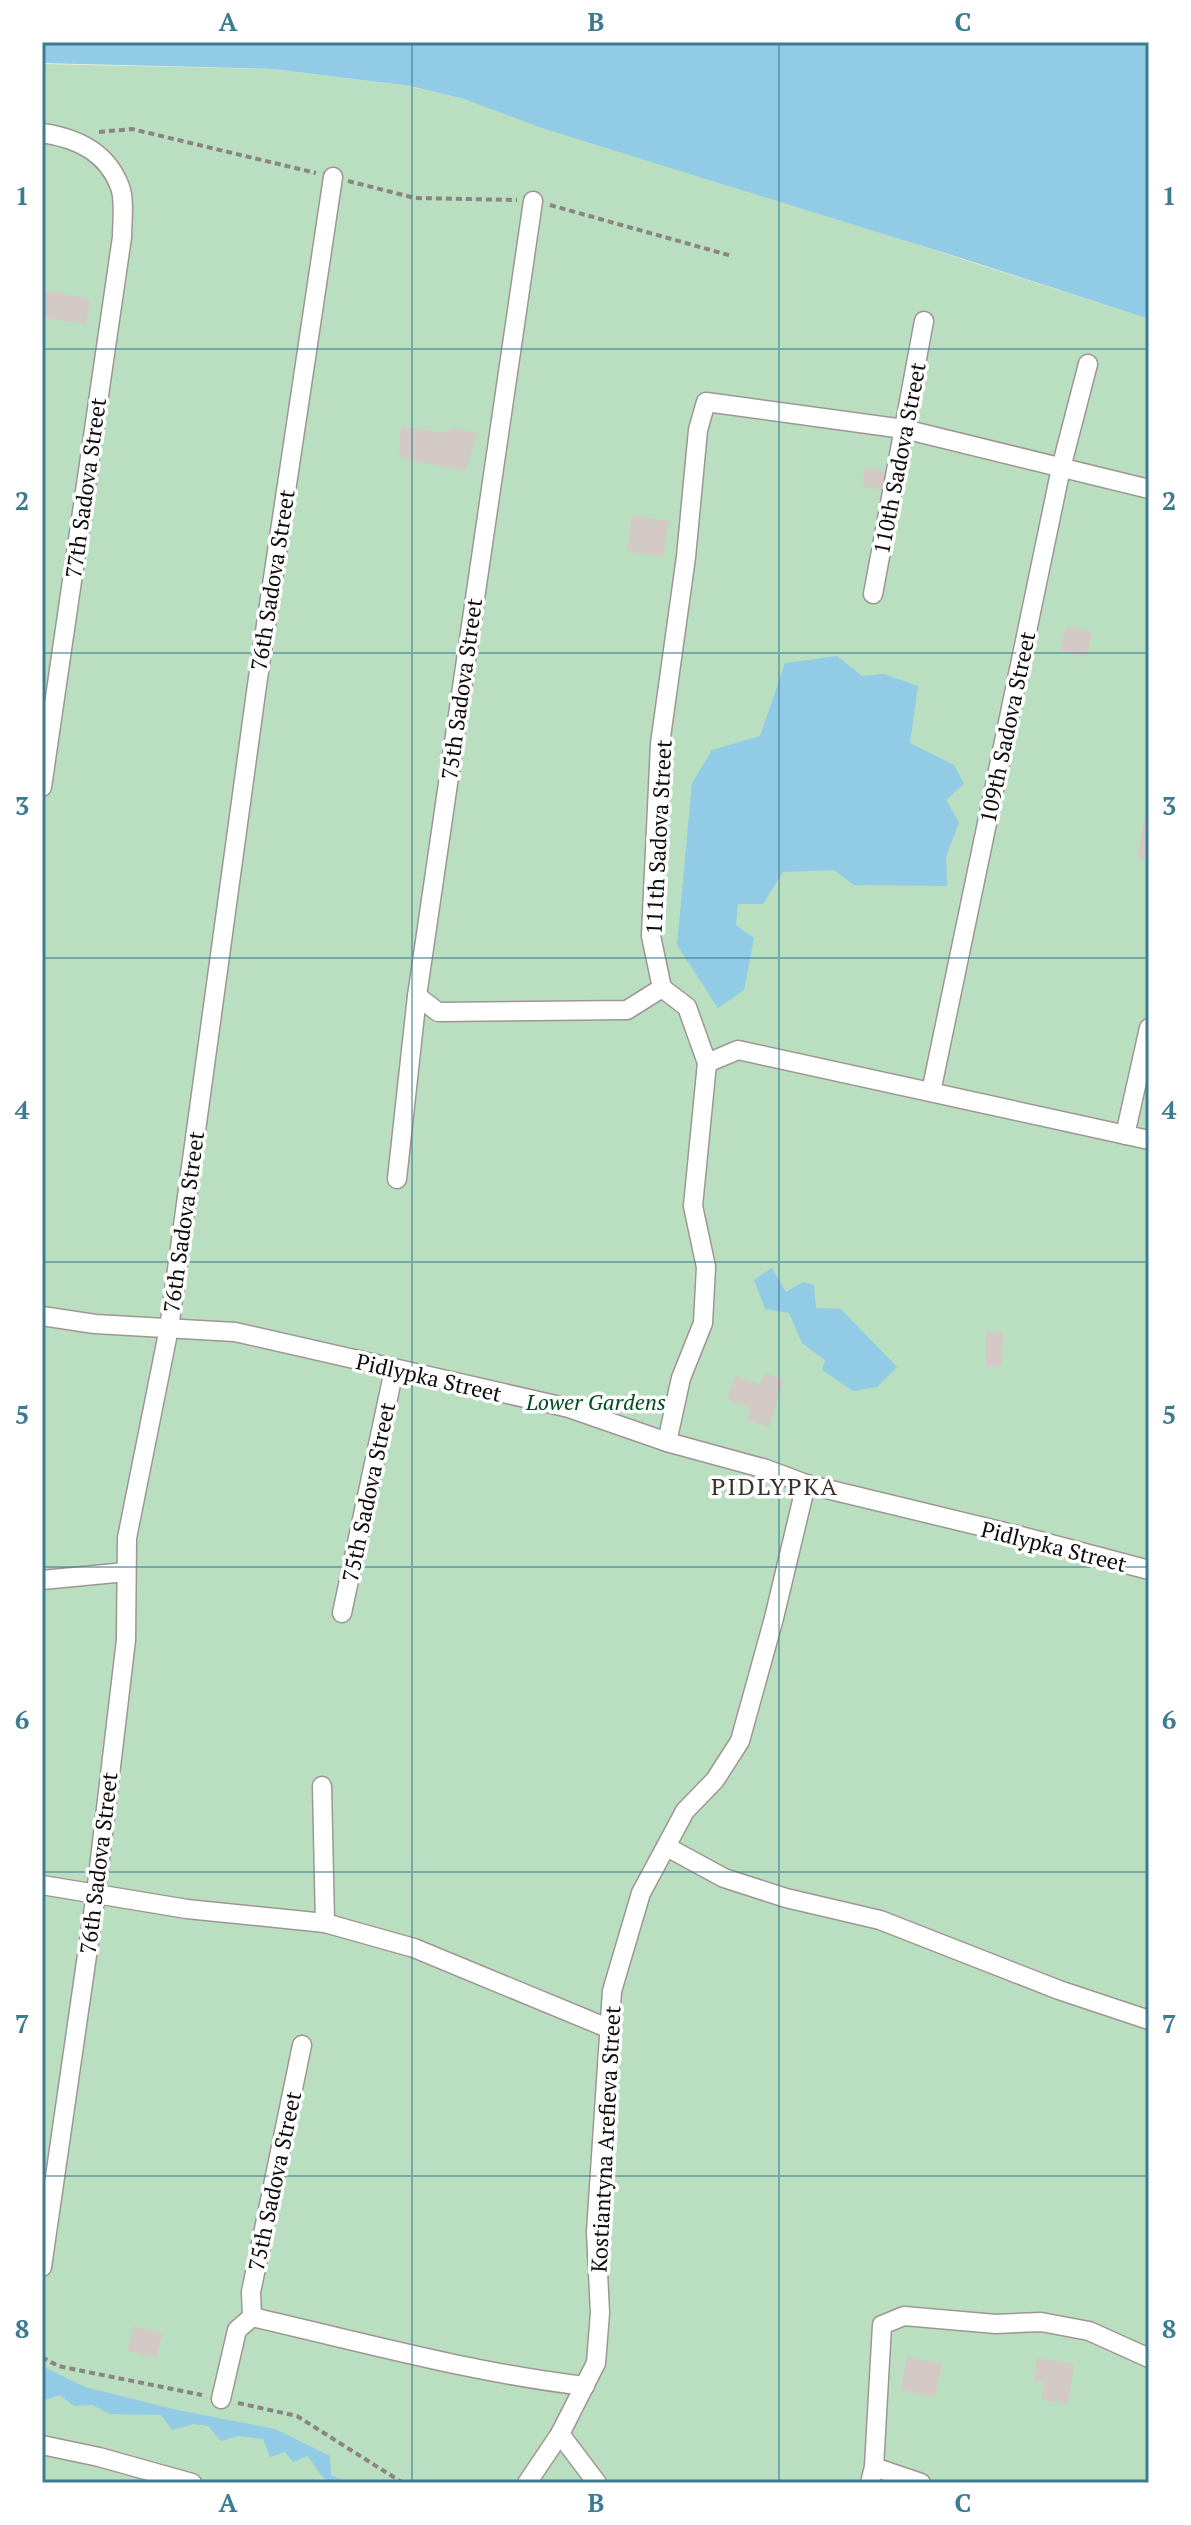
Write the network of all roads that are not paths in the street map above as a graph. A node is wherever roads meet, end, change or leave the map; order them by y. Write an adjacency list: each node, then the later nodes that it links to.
1 (42, 133): 10 (street, 77th Sadova Street)
2 (333, 177): 20 (street, 76th Sadova Street)
3 (533, 201): 12 (street, 75th Sadova Street)
4 (924, 321): 6 (street, 110th Sadova Street)
5 (1088, 364): 7 (street, 109th Sadova Street)
6 (904, 429): 7 (street); 9 (street, 110th Sadova Street); 11 (street, 111th Sadova Street)
7 (1061, 468): 8 (street); 15 (street, 109th Sadova Street)
8 (1149, 489)
9 (873, 594)
10 (42, 787)
11 (662, 988): 12 (street); 14 (street)
12 (417, 996): 18 (street, 75th Sadova Street)
13 (1149, 1028): 16 (street)
14 (707, 1063): 15 (street); 22 (street)
15 (931, 1092): 16 (street)
16 (1125, 1135): 17 (street)
17 (1149, 1140)
18 (397, 1179)
19 (42, 1316): 20 (street)
20 (169, 1328): 21 (street, Pidlypka Street); 25 (street, 76th Sadova Street)
21 (394, 1370): 22 (street, Pidlypka Street); 27 (street, 75th Sadova Street)
22 (667, 1442): 23 (street, Pidlypka Street)
23 (806, 1484): 24 (street, Pidlypka Street); 29 (street, Kostiantyna Arefieva Street)
24 (1149, 1570)
25 (126, 1572): 26 (street); 31 (street, 76th Sadova Street)
26 (42, 1580)
27 (342, 1613)
28 (322, 1786): 32 (street)
29 (667, 1847): 33 (street); 34 (street, Kostiantyna Arefieva Street)
30 (42, 1885): 31 (street)
31 (96, 1893): 32 (street); 36 (street, 76th Sadova Street)
32 (325, 1923): 34 (street)
33 (1149, 2020)
34 (610, 2029): 39 (street, Kostiantyna Arefieva Street)
35 (302, 2045): 37 (street, 75th Sadova Street)
36 (42, 2267)
37 (252, 2317): 39 (street); 40 (street)
38 (1149, 2358): 43 (street)
39 (585, 2386): 41 (street, Kostiantyna Arefieva Street)
40 (221, 2399)
41 (560, 2434): 45 (street, Kostiantyna Arefieva Street); 46 (street)
42 (42, 2445): 44 (street)
43 (872, 2475): 47 (street)
44 (192, 2483)
45 (527, 2483)
46 (597, 2483)
47 (921, 2483)

